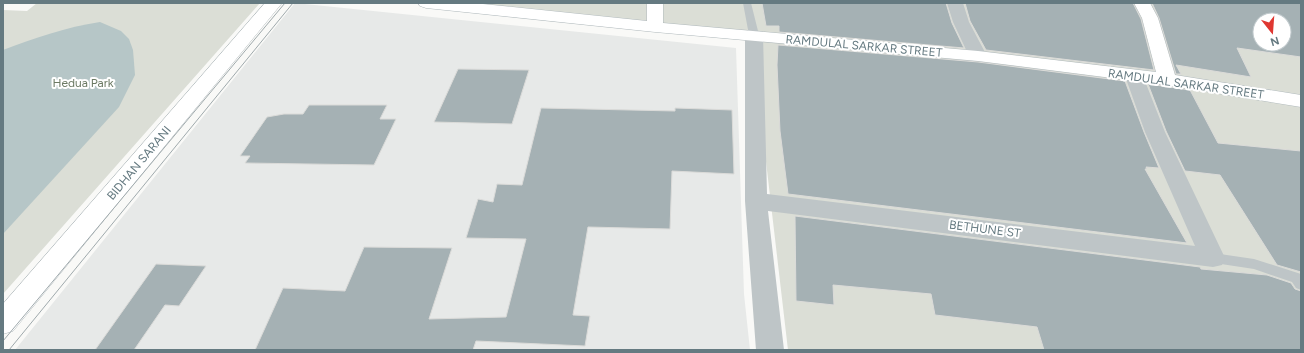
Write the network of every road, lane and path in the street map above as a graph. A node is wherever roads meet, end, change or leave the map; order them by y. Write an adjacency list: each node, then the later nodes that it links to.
1 (274, 3): 17 (street, BIDHAN SARANI)
2 (426, 3): 7 (street, RAMDULAL SARKAR STREET)
3 (656, 3): 8 (street)
4 (747, 3): 9 (lane)
5 (955, 3): 10 (street)
6 (1142, 3): 12 (street)
7 (477, 6): 8 (street, RAMDULAL SARKAR STREET)
8 (655, 27): 9 (street, RAMDULAL SARKAR STREET)
9 (754, 35): 10 (street, RAMDULAL SARKAR STREET); 14 (street)
10 (978, 56): 11 (street, RAMDULAL SARKAR STREET)
11 (1134, 76): 12 (street, RAMDULAL SARKAR STREET); 15 (street)
12 (1167, 79): 13 (street, RAMDULAL SARKAR STREET)
13 (1301, 101)
14 (756, 201): 15 (street, BETHUNE ST); 18 (street)
15 (1213, 258): 16 (lane)
16 (1300, 280)
17 (3, 323)
18 (770, 350)

